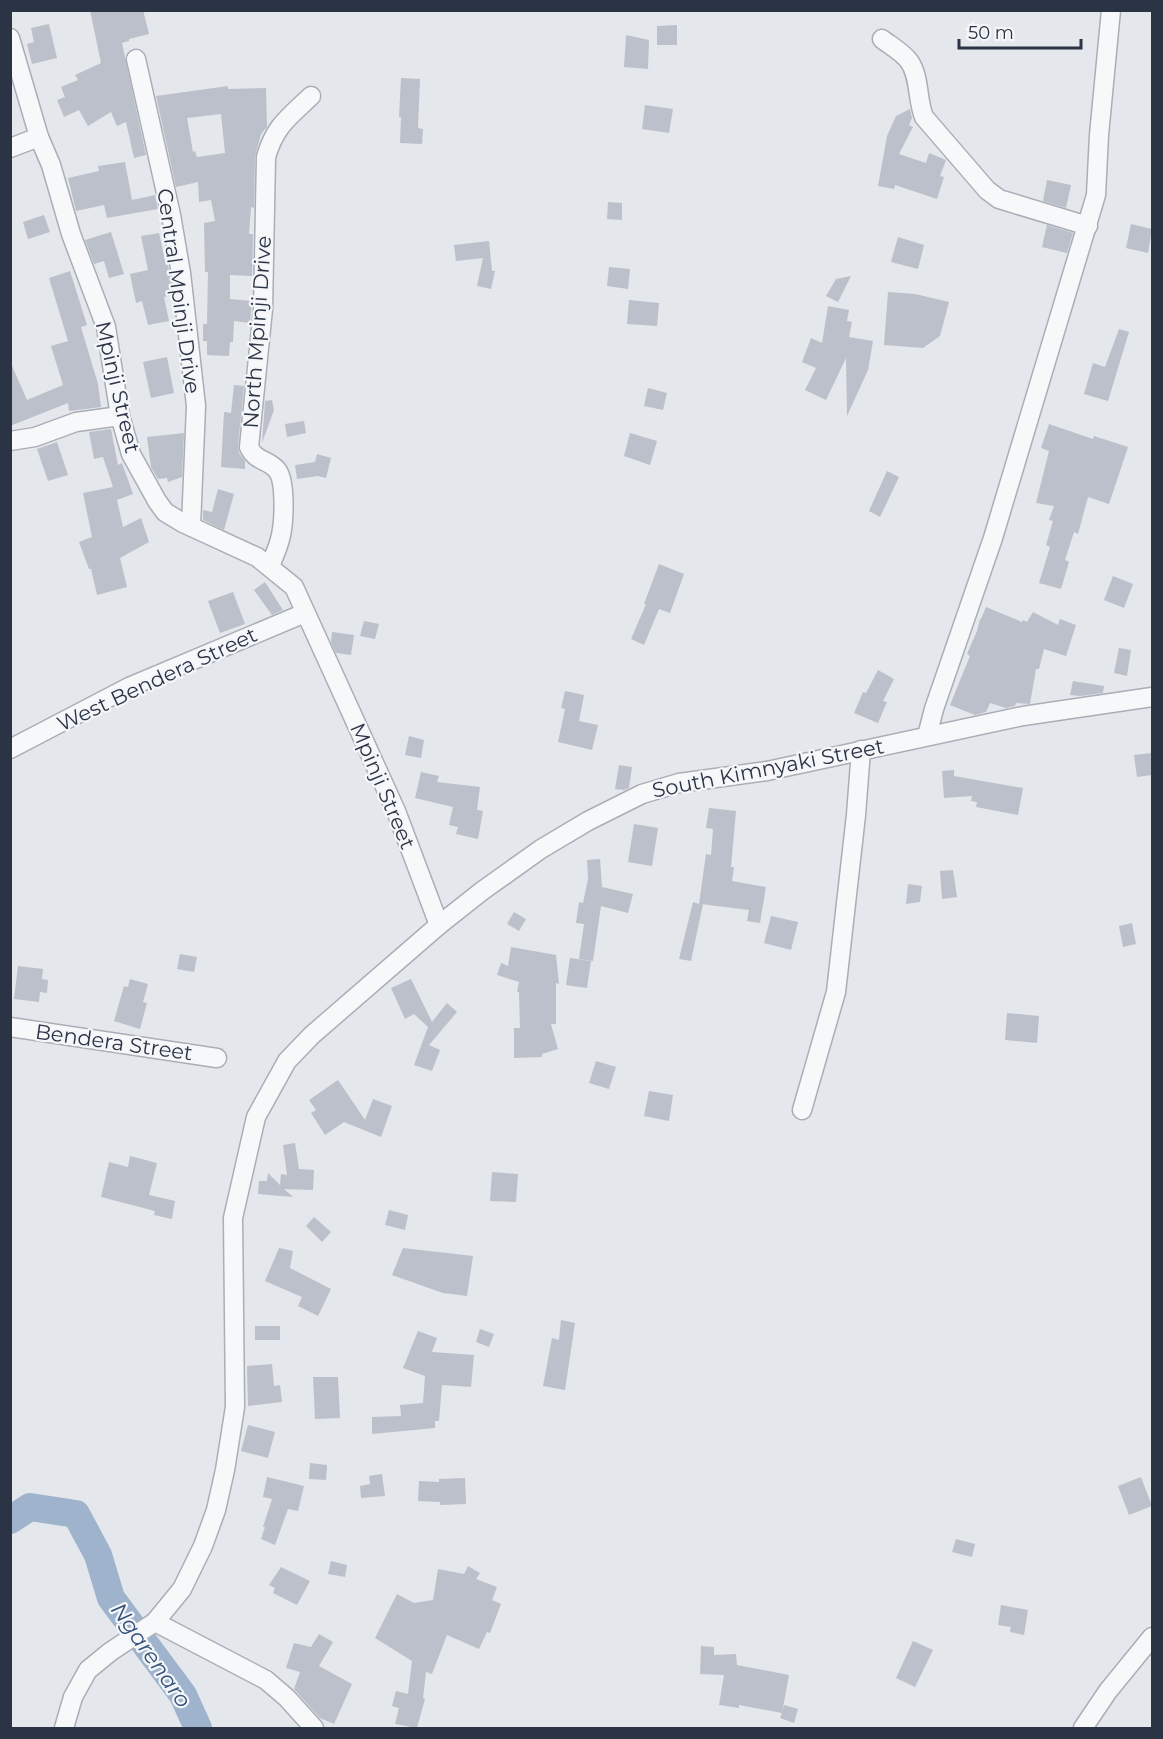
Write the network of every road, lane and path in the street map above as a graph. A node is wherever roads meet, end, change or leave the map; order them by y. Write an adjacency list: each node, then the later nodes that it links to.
1 (1111, 10): 8 (street)
2 (10, 38): 6 (street, Mpinji Street)
3 (882, 39): 8 (street)
4 (136, 59): 11 (street, Central Mpinji Drive)
5 (310, 96): 12 (street, North Mpinji Drive)
6 (39, 137): 7 (street); 9 (street, Mpinji Street)
7 (10, 148)
8 (1088, 226): 15 (street)
9 (120, 416): 10 (street); 11 (street, Mpinji Street)
10 (10, 441)
11 (191, 526): 12 (street, Mpinji Street)
12 (270, 566): 13 (street, Mpinji Street)
13 (305, 613): 16 (street, West Bendera Street); 18 (street, Mpinji Street)
14 (1152, 697): 15 (street, South Kimnyaki Street)
15 (927, 736): 17 (street, South Kimnyaki Street)
16 (10, 749)
17 (861, 750): 18 (street, South Kimnyaki Street); 21 (street)
18 (439, 925): 22 (street, South Kimnyaki Street)
19 (10, 1027): 20 (street, Bendera Street)
20 (217, 1058)
21 (802, 1110)
22 (155, 1622): 24 (street, South Kimnyaki Street); 25 (street)
23 (1152, 1637): 26 (street)
24 (64, 1728)
25 (314, 1728)
26 (1083, 1728)

